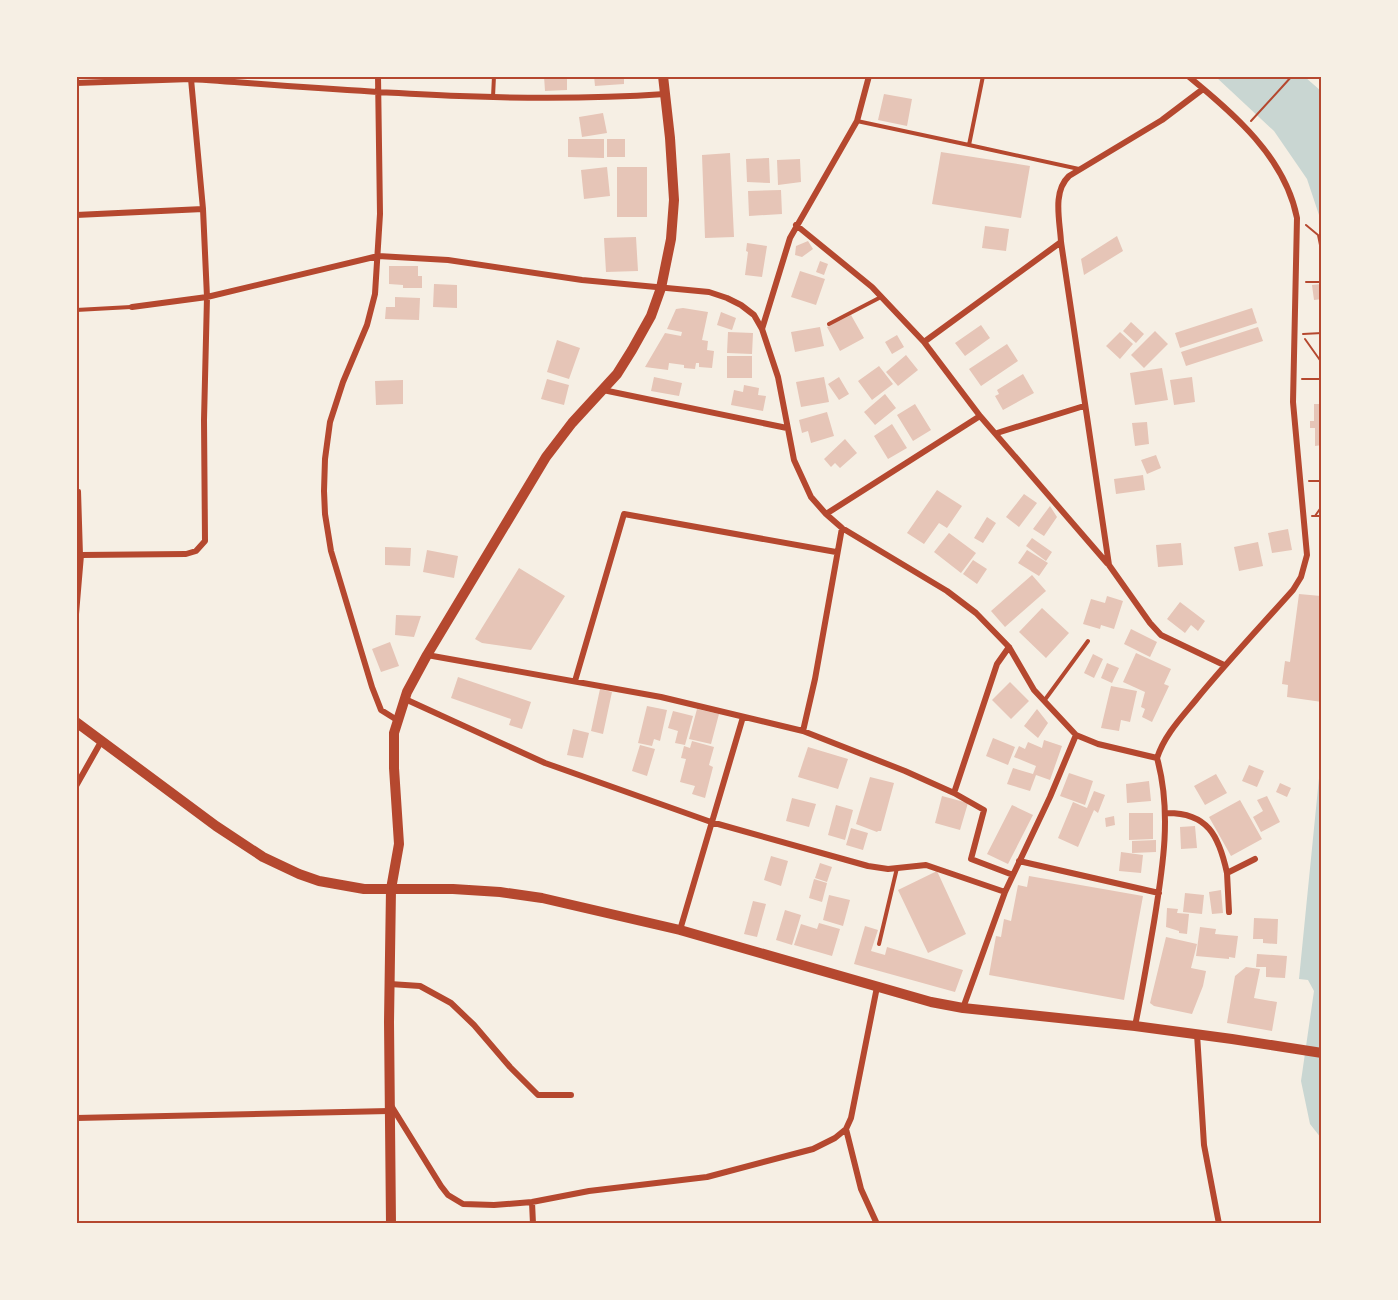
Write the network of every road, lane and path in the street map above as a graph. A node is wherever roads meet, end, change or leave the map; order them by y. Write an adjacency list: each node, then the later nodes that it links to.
1 (378, 76): 11 (street)
2 (494, 76): 13 (lane)
3 (663, 76): 12 (main road)
4 (869, 76): 14 (street)
5 (983, 76): 16 (lane)
6 (1188, 76): 10 (street)
7 (1292, 76): 15 (path)
8 (191, 78): 9 (street); 11 (street); 18 (street)
9 (76, 83)
10 (1203, 88): 15 (street); 17 (street)
11 (378, 93): 13 (street); 24 (street)
12 (665, 94): 13 (street); 27 (main road)
13 (493, 97)
14 (856, 121): 16 (lane); 21 (street)
15 (1245, 127): 20 (street)
16 (969, 145): 17 (lane)
17 (1079, 169): 22 (street)
18 (203, 209): 19 (street); 28 (street)
19 (76, 215)
20 (1297, 218): 23 (path); 37 (street)
21 (796, 225): 29 (street); 33 (street)
22 (1061, 242): 35 (street); 40 (street)
23 (1322, 255)
24 (378, 256): 27 (street); 28 (street); 61 (street)
25 (1304, 282): 26 (path)
26 (1322, 282)
27 (661, 288): 33 (street); 39 (main road)
28 (207, 297): 30 (street); 50 (street)
29 (882, 297): 32 (lane); 35 (street)
30 (132, 307): 31 (lane)
31 (76, 310)
32 (829, 324)
33 (762, 329): 42 (street)
34 (1322, 333): 36 (path)
35 (924, 342): 41 (street)
36 (1322, 363)
37 (1293, 379): 38 (path); 56 (street)
38 (1322, 379)
39 (603, 390): 42 (street); 55 (main road)
40 (1084, 406): 43 (street); 51 (street)
41 (980, 416): 43 (street); 46 (street)
42 (786, 428): 46 (street)
43 (997, 433): 51 (street)
44 (79, 491): 50 (lane)
45 (1322, 506): 47 (path)
46 (826, 514): 48 (street)
47 (1314, 516)
48 (842, 528): 49 (street); 54 (street)
49 (836, 552): 57 (street); 63 (street)
50 (81, 555): 52 (street)
51 (1109, 565): 56 (street)
52 (76, 614)
53 (1088, 641): 59 (lane)
54 (1009, 647): 59 (street); 68 (street)
55 (427, 655): 57 (street); 58 (main road)
56 (1224, 665): 66 (street)
57 (575, 681): 60 (street)
58 (404, 699): 61 (main road); 70 (street)
59 (1044, 701): 64 (street)
60 (743, 717): 63 (street); 70 (street)
61 (397, 720): 76 (main road)
62 (76, 722): 65 (main road)
63 (803, 731): 68 (street)
64 (1076, 735): 66 (street); 72 (street)
65 (102, 740): 67 (street); 76 (main road)
66 (1157, 758): 69 (street)
67 (76, 786)
68 (954, 793): 75 (street)
69 (1165, 813): 74 (street); 78 (street)
70 (711, 822): 73 (street); 80 (street)
71 (1255, 859): 74 (street)
72 (1019, 861): 75 (street); 78 (street)
73 (897, 868): 77 (street); 81 (lane)
74 (1227, 873): 79 (street)
75 (1013, 875): 77 (street)
76 (391, 889): 80 (main road); 82 (main road)
77 (1005, 892): 84 (street)
78 (1159, 893): 85 (street)
79 (1229, 912)
80 (680, 930): 83 (main road)
81 (879, 944)
82 (390, 984): 88 (street); 89 (main road)
83 (877, 987): 84 (main road); 91 (street)
84 (963, 1008): 85 (main road)
85 (1135, 1026): 86 (main road)
86 (1197, 1035): 87 (main road); 96 (street)
87 (1322, 1053)
88 (571, 1095)
89 (389, 1106): 90 (street); 92 (street); 93 (main road)
90 (76, 1118)
91 (846, 1129): 92 (street); 95 (street)
92 (532, 1202): 94 (street)
93 (391, 1224)
94 (533, 1224)
95 (877, 1224)
96 (1219, 1224)

